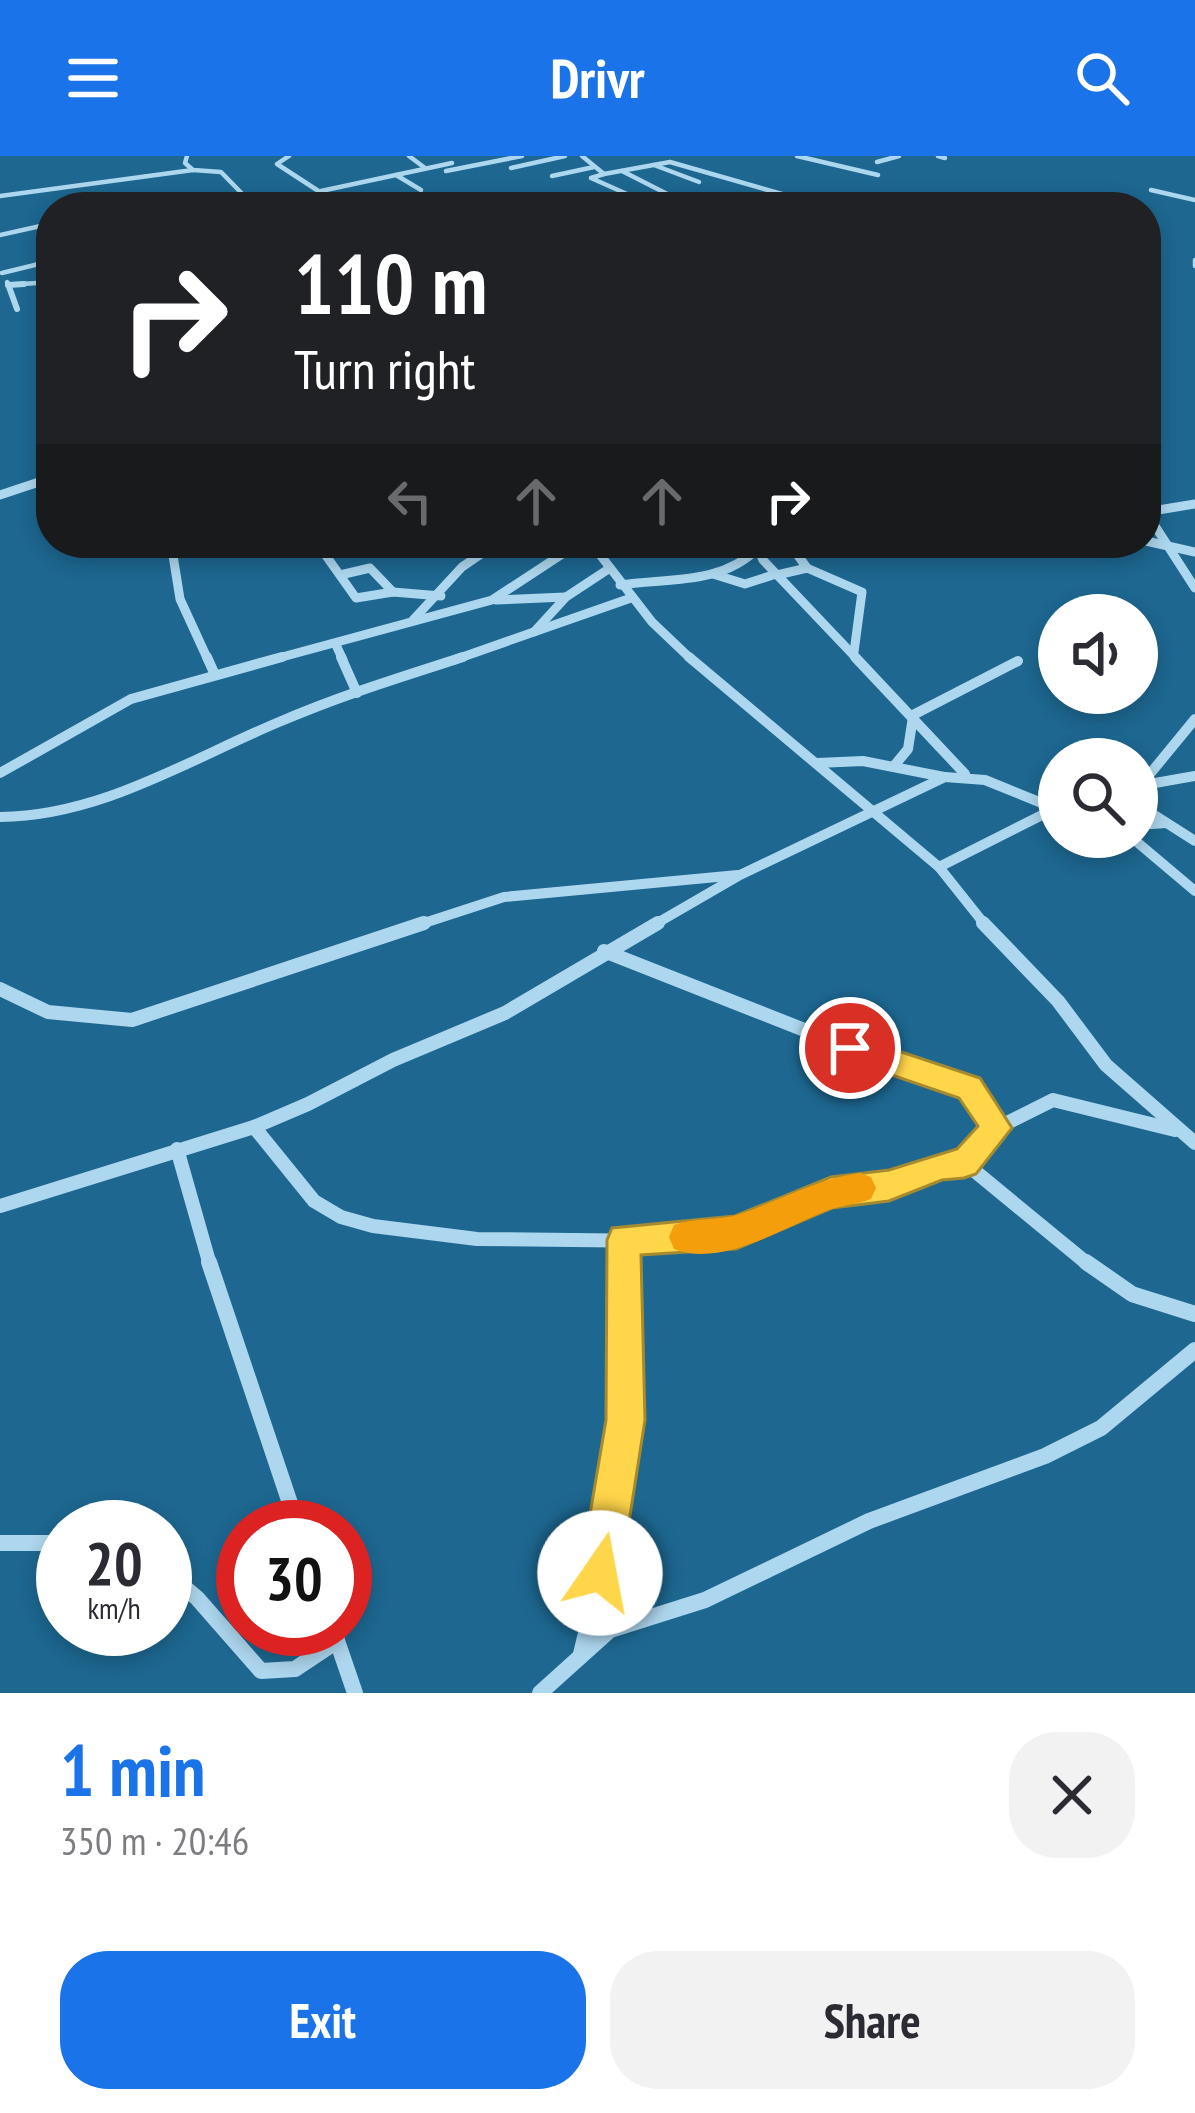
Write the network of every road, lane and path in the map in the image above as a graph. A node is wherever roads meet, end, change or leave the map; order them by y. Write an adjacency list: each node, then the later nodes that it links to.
1 (187, 156): 18 (street)
2 (289, 156): 29 (street)
3 (410, 156): 16 (street)
4 (440, 156): 16 (street)
5 (469, 156): 12 (street)
6 (522, 156): 12 (street)
7 (566, 156): 15 (street)
8 (582, 156): 14 (street)
9 (797, 156): 23 (street)
10 (899, 156): 11 (street)
11 (876, 159)
12 (484, 164): 16 (street)
13 (653, 165): 17 (street); 25 (street); 33 (street)
14 (594, 167): 21 (street); 22 (street)
15 (511, 168)
16 (432, 169): 20 (street); 24 (street)
17 (633, 169): 19 (street); 26 (street)
18 (193, 170): 30 (street); 36 (street)
19 (621, 171): 21 (street); 32 (street)
20 (395, 174): 27 (street); 29 (street)
21 (604, 174): 31 (street)
22 (552, 176)
23 (878, 176)
24 (450, 179)
25 (699, 182)
26 (686, 189)
27 (421, 190)
28 (1151, 190): 34 (street)
29 (320, 191)
30 (240, 192)
31 (622, 192)
32 (662, 192)
33 (779, 192)
34 (1160, 192)
35 (1161, 192): 37 (street)
36 (0, 196)
37 (1195, 200)
38 (36, 227): 39 (street)
39 (0, 235)
40 (36, 264): 41 (street)
41 (1, 272): 43 (street)
42 (36, 283): 43 (street)
43 (8, 285): 44 (street)
44 (17, 309)
45 (36, 483): 46 (street)
46 (0, 495)
47 (1195, 504): 48 (street)
48 (1161, 510)
49 (1161, 531): 51 (street)
50 (1161, 544): 51 (street)
51 (1174, 547): 52 (street); 67 (street)
52 (1195, 553)
53 (173, 558): 78 (street)
54 (328, 558): 64 (street)
55 (468, 558): 69 (street)
56 (556, 558): 72 (street)
57 (602, 558): 61 (street)
58 (747, 558): 63 (street)
59 (762, 558): 65 (street)
60 (800, 558): 62 (street)
61 (610, 568): 66 (street); 70 (street)
62 (808, 568): 65 (street); 76 (street)
63 (726, 574): 65 (street); 66 (street)
64 (340, 575): 68 (street); 68 (street)
65 (777, 575): 76 (street)
66 (620, 585): 71 (street)
67 (1195, 588)
68 (393, 592): 69 (street)
69 (441, 596): 73 (street)
70 (566, 597): 72 (street); 74 (street)
71 (631, 598): 74 (street); 82 (street)
72 (491, 600): 73 (street)
73 (411, 622): 75 (street)
74 (533, 633): 79 (street)
75 (336, 645): 78 (street); 79 (street)
76 (854, 653): 80 (street)
77 (1018, 661): 80 (street)
78 (215, 675): 85 (street)
79 (357, 693): 92 (street)
80 (913, 716): 83 (street); 86 (street)
81 (1195, 719): 84 (street)
82 (817, 763): 83 (street); 91 (street)
83 (894, 766): 88 (street)
84 (1158, 766)
85 (1, 772)
86 (965, 774): 88 (street); 90 (street)
87 (1195, 776): 89 (street)
88 (945, 777): 91 (street)
89 (1158, 783)
90 (1038, 801)
91 (868, 810): 99 (street); 100 (street)
92 (0, 817)
93 (1158, 817): 95 (street)
94 (1038, 818): 99 (street)
95 (1167, 823): 96 (street); 97 (street)
96 (1158, 824)
97 (1195, 842)
98 (1156, 858): 101 (street)
99 (939, 867): 106 (street)
100 (740, 874): 102 (street); 103 (street)
101 (1195, 891)
102 (604, 951): 104 (street); 105 (street)
103 (0, 989)
104 (254, 1127): 108 (street); 111 (street)
105 (997, 1128): 106 (street); 109 (street)
106 (1175, 1130): 107 (street)
107 (1195, 1143)
108 (177, 1149): 110 (street); 114 (street)
109 (964, 1163): 111 (street); 112 (street)
110 (0, 1206)
111 (624, 1240): 119 (street)
112 (1195, 1314)
113 (1195, 1350): 119 (street)
114 (289, 1500)
115 (0, 1543): 116 (street)
116 (36, 1543)
117 (192, 1594): 118 (street)
118 (216, 1620)
119 (580, 1654): 124 (street)
120 (248, 1656): 121 (street)
121 (310, 1656)
122 (342, 1656): 123 (street)
123 (355, 1693)
124 (540, 1693)

